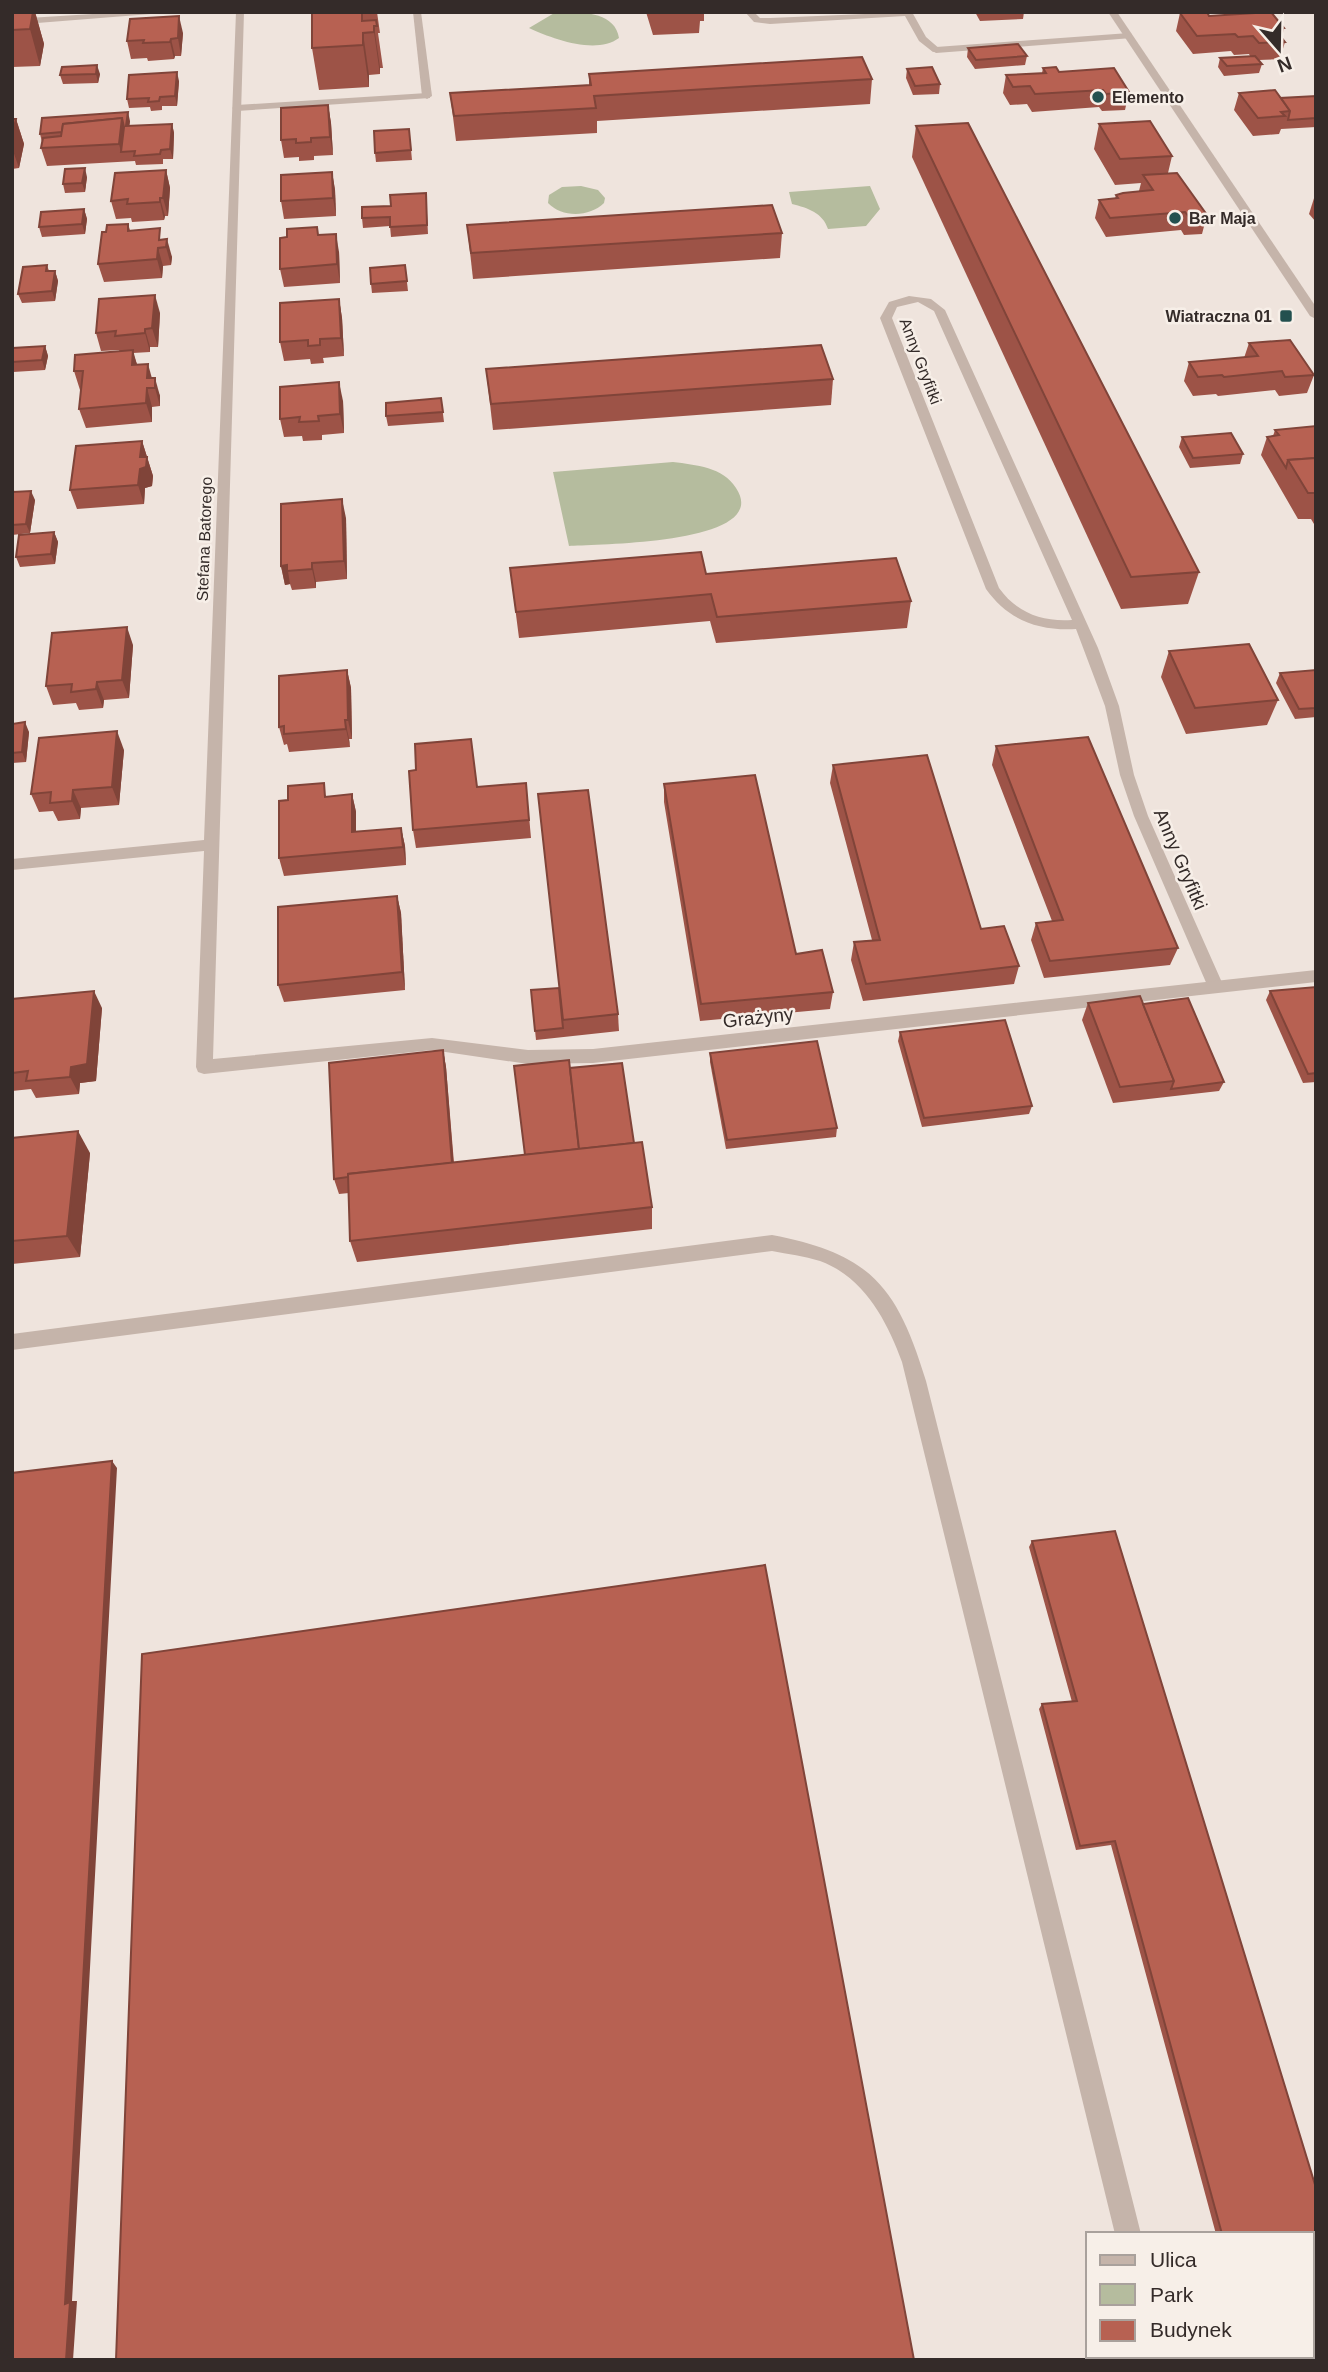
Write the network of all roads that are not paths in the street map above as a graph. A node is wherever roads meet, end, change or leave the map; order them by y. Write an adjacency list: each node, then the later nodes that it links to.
1 (172, 12): 7 (street)
2 (240, 12): 9 (street, Stefana Batorego)
3 (417, 12): 9 (street)
4 (749, 12): 6 (street)
5 (1112, 12): 8 (street)
6 (907, 13): 8 (street)
7 (12, 22)
8 (1129, 36): 10 (street)
9 (237, 108): 12 (street, Stefana Batorego)
10 (1316, 316)
11 (1080, 624): 11 (street, Anny Gryfitki); 15 (street, Anny Gryfitki)
12 (212, 845): 13 (street); 16 (street, Stefana Batorego)
13 (12, 865)
14 (1316, 976): 15 (street, Grażyny)
15 (1216, 987): 16 (street, Grażyny)
16 (204, 1068)
17 (12, 1342): 18 (street)
18 (1128, 2232)

